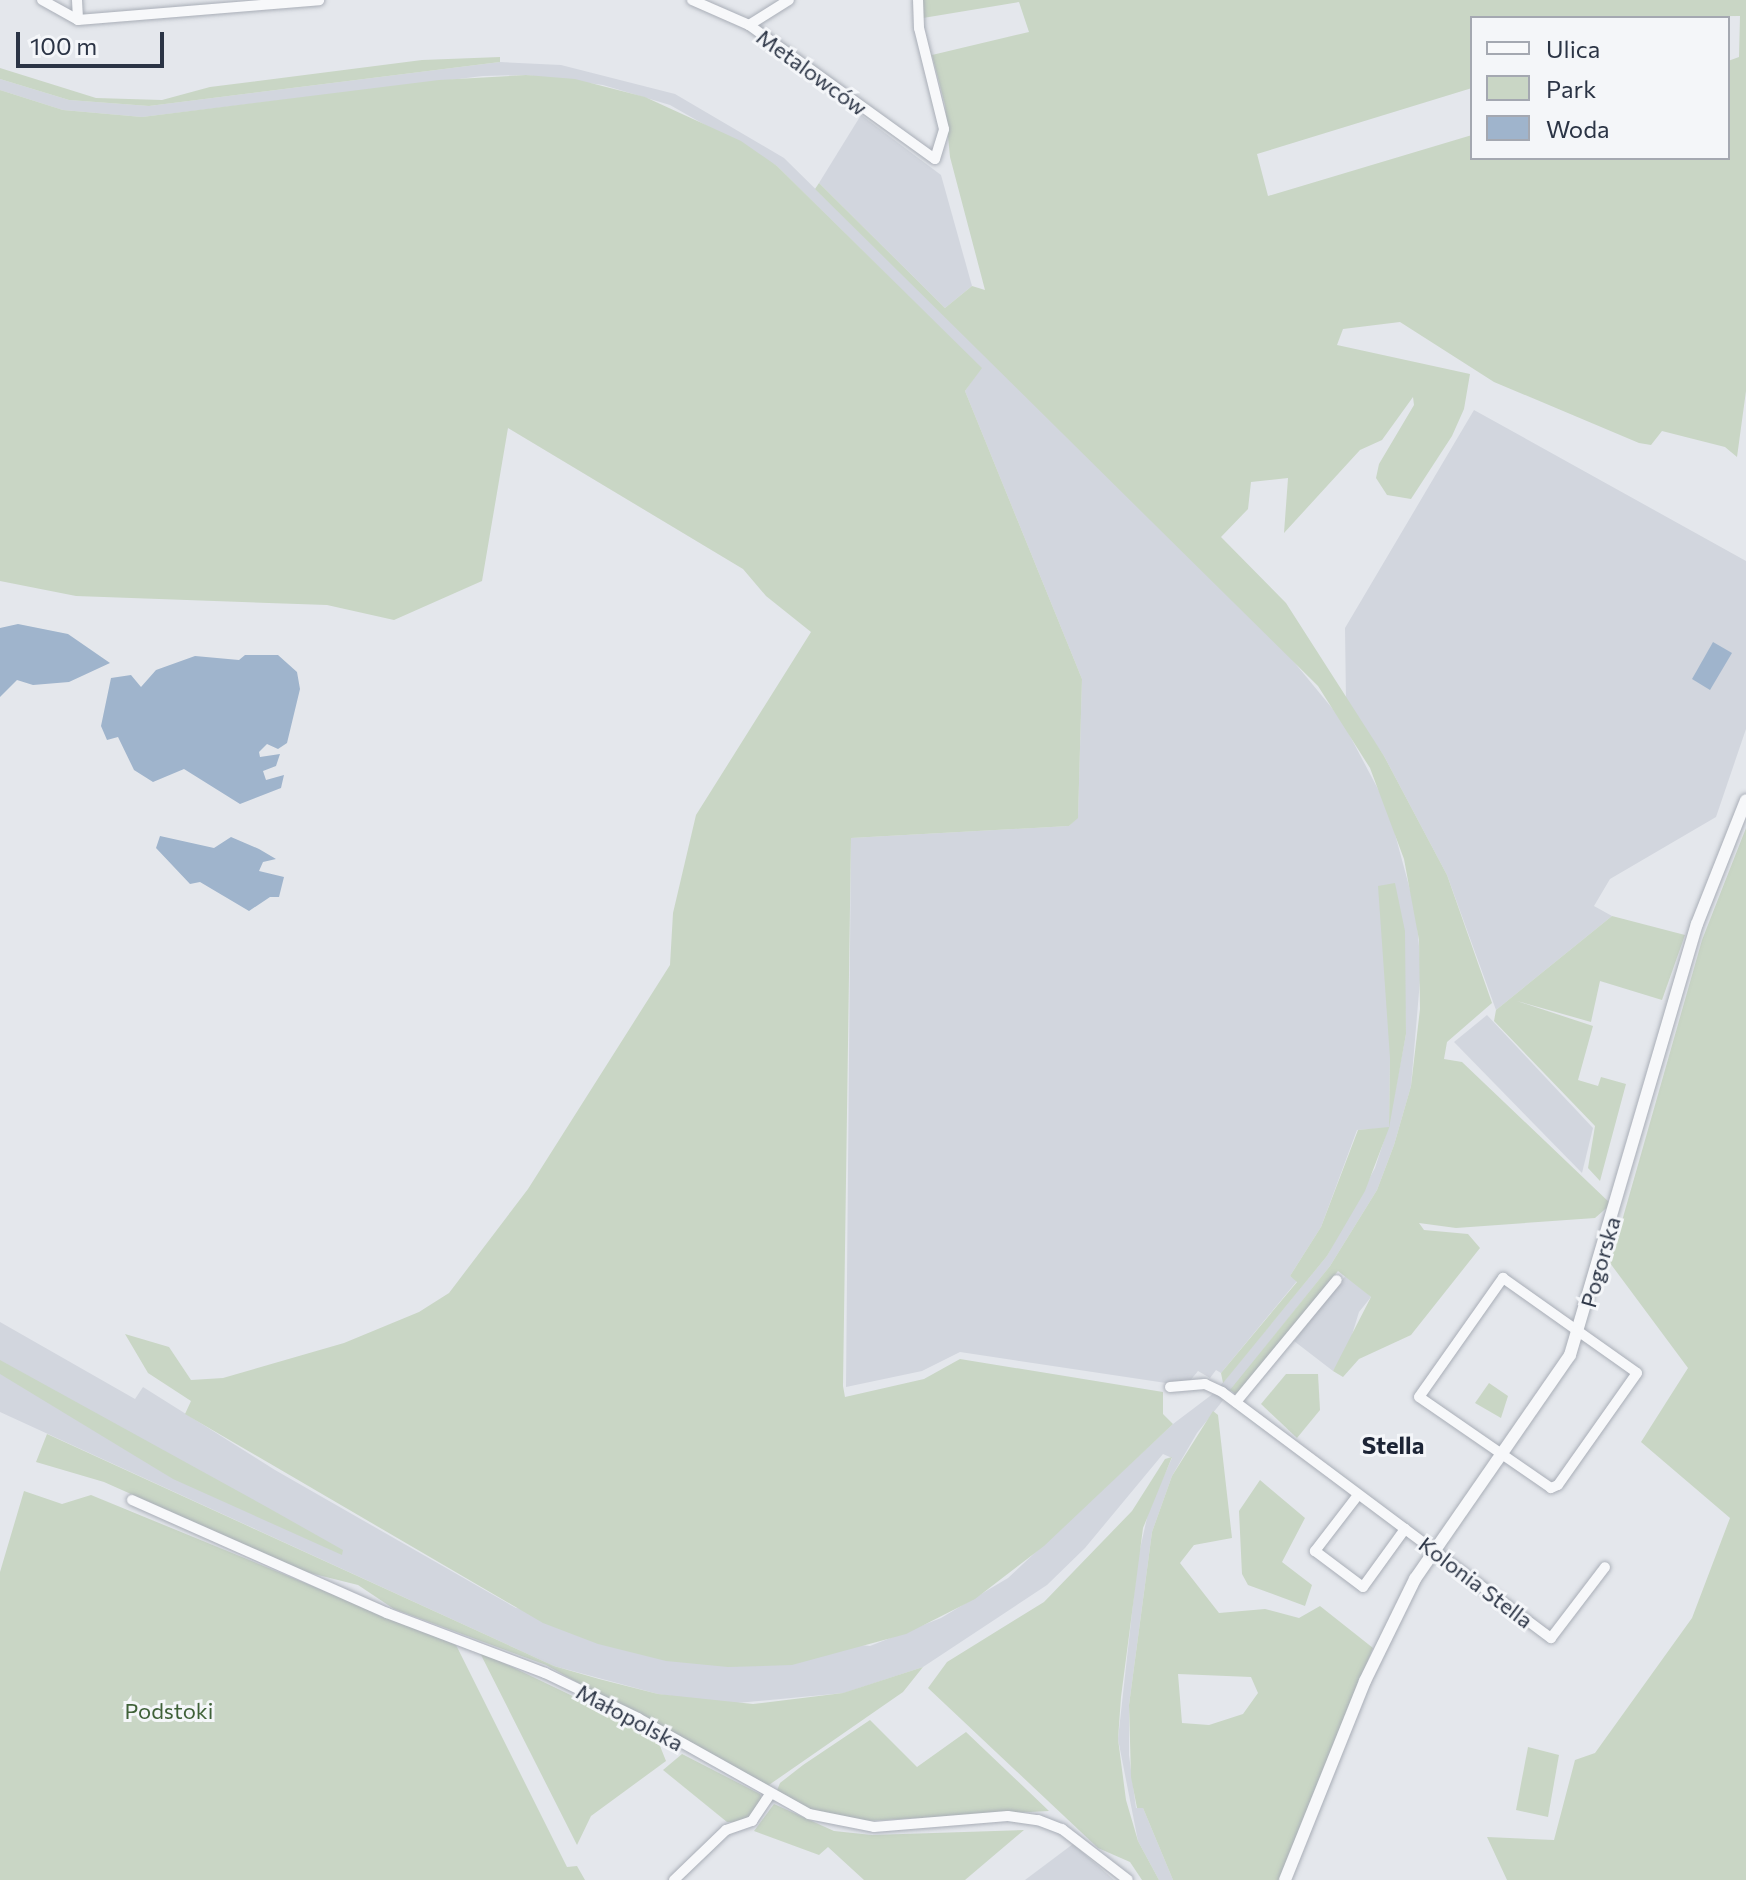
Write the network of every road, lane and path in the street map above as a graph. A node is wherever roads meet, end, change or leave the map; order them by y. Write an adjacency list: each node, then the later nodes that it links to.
1 (42, 0): 8 (street)
2 (77, 0): 8 (street)
3 (319, 0): 7 (street)
4 (692, 0): 9 (street, Metalowców)
5 (789, 0): 9 (street)
6 (918, 0): 9 (street, Metalowców)
7 (285, 1): 8 (street)
8 (78, 20)
9 (749, 25)
10 (1746, 800): 12 (street, Pogorska)
11 (1337, 1280): 14 (street)
12 (1580, 1333): 15 (street, Pogorska); 15 (street); 15 (street)
13 (1170, 1387): 14 (street, Kolonia Stella)
14 (1236, 1402): 16 (street, Kolonia Stella)
15 (1500, 1455): 19 (street, Pogorska)
16 (1358, 1495): 18 (street, Kolonia Stella); 18 (street, Kolonia Stella)
17 (132, 1500): 21 (street, Małopolska)
18 (1405, 1529): 19 (street, Kolonia Stella)
19 (1433, 1549): 20 (street, Kolonia Stella); 24 (street, Pogorska)
20 (1605, 1567)
21 (769, 1796): 22 (street); 23 (street, Małopolska)
22 (674, 1880)
23 (1128, 1880)
24 (1285, 1880)

